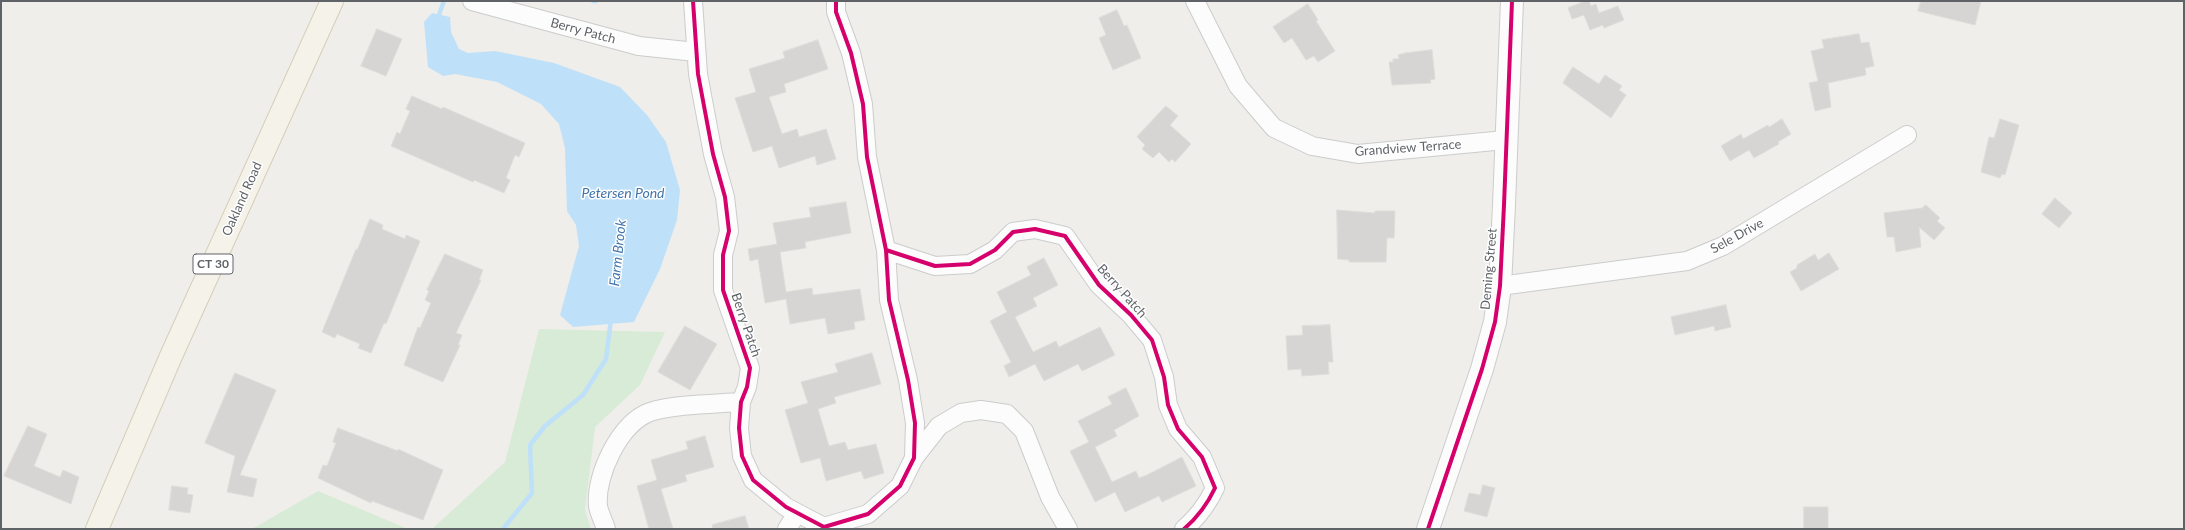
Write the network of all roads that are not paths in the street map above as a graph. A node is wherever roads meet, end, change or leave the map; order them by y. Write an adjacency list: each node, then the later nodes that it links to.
1 (332, 1): 15 (main road, Oakland Road / CT 30)
2 (472, 1): 7 (street, Berry Patch)
3 (693, 1): 7 (street, Berry Patch)
4 (836, 1): 10 (street, Berry Patch)
5 (1195, 1): 9 (street, Grandview Terrace)
6 (1512, 1): 9 (street, Deming Street)
7 (696, 52): 12 (street, Berry Patch)
8 (1907, 135): 11 (street, Sele Drive)
9 (1505, 140): 11 (street, Deming Street)
10 (886, 250): 13 (street, Berry Patch); 19 (street, Berry Patch)
11 (1500, 286): 20 (street, Deming Street)
12 (741, 402): 14 (street, Berry Patch); 16 (street)
13 (914, 458): 14 (street, Berry Patch); 18 (street, Berry Patch)
14 (797, 513): 17 (street)
15 (97, 529)
16 (606, 529)
17 (787, 529)
18 (1068, 529)
19 (1184, 529)
20 (1428, 529)

